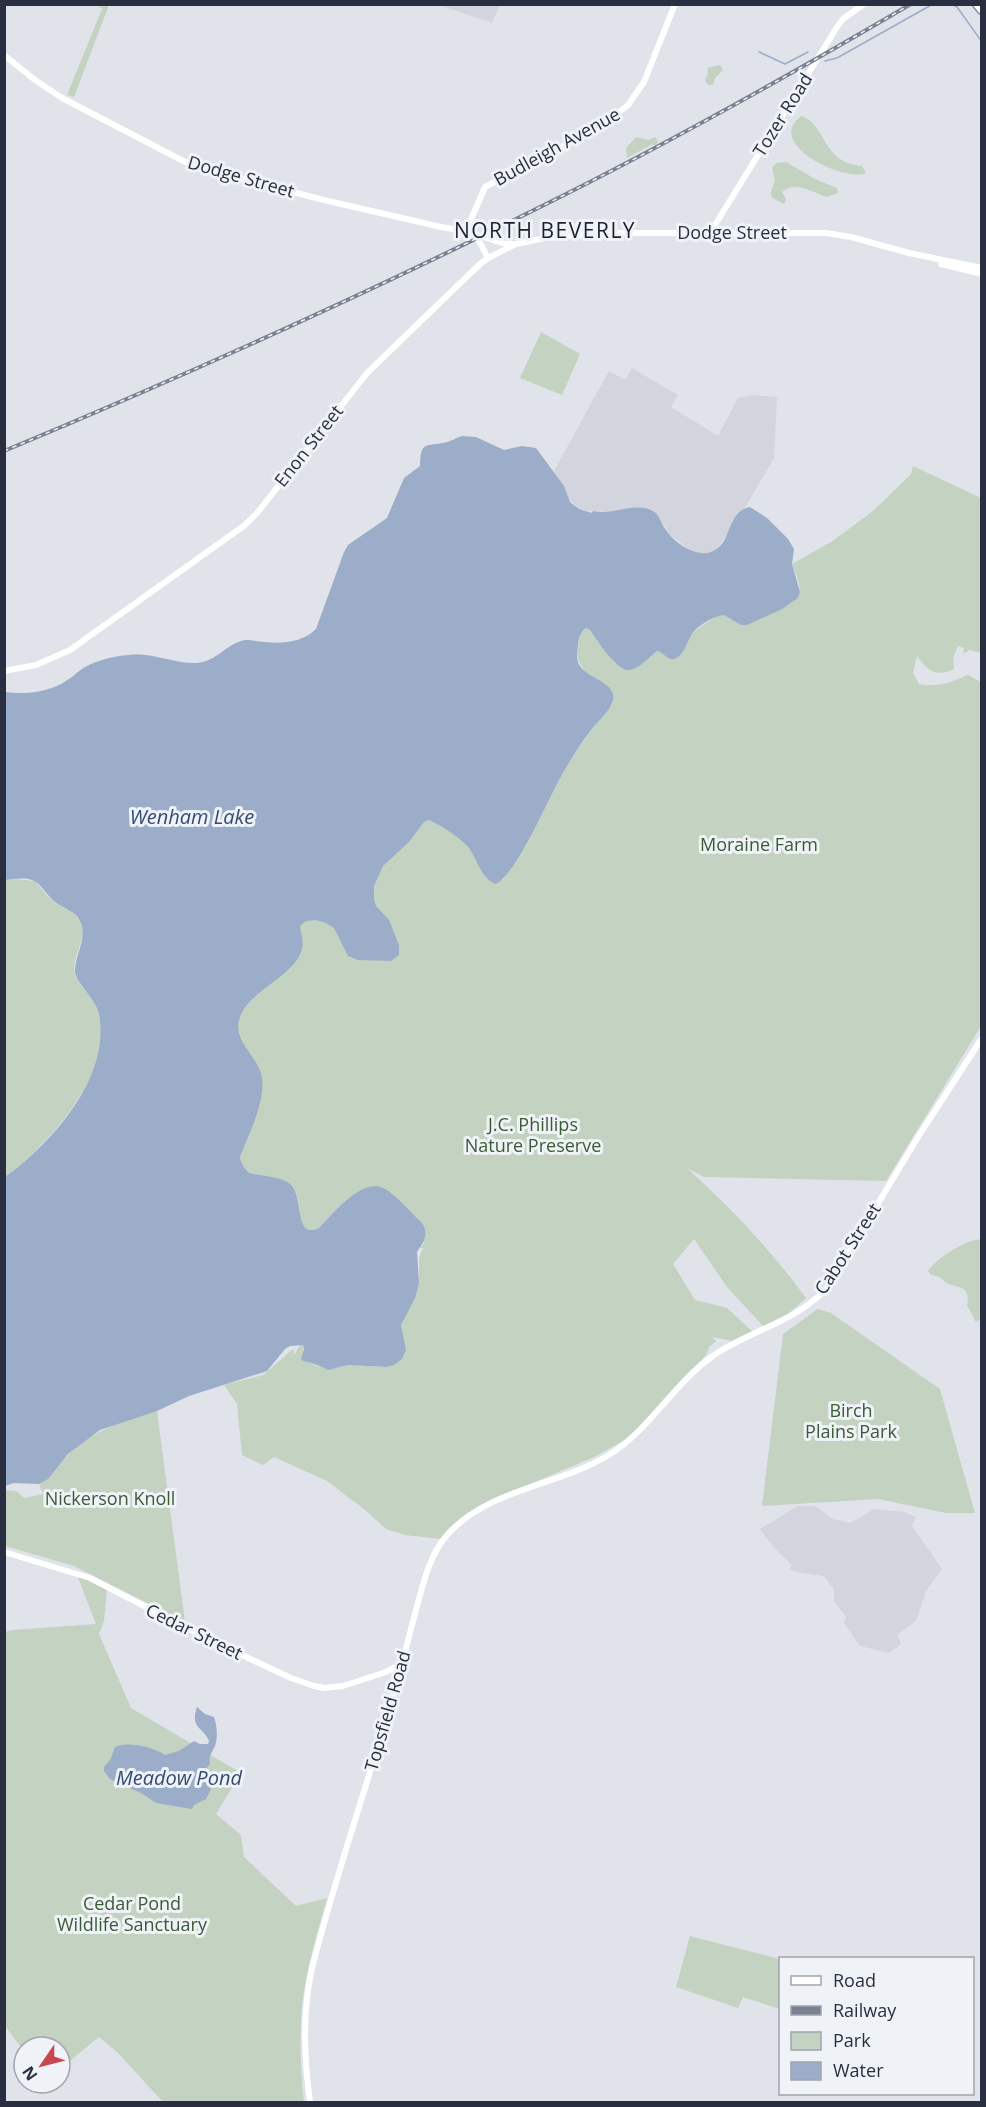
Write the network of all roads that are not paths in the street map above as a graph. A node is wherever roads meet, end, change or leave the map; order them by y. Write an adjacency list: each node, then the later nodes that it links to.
1 (675, 4): 6 (main road, Budleigh Avenue)
2 (864, 4): 7 (main road, Tozer Road)
3 (977, 4): 4 (highway)
4 (981, 10)
5 (4, 55): 6 (main road, Dodge Street)
6 (466, 231): 8 (main road, Dodge Street); 12 (main road)
7 (710, 233): 9 (main road, Dodge Street); 10 (main road, Dodge Street)
8 (485, 237): 9 (main road, Dodge Street); 11 (main road)
9 (516, 244): 11 (main road, Enon Street)
10 (909, 253): 13 (main road, Dodge Street); 14 (main road, Dodge Street)
11 (495, 254): 12 (main road, Enon Street)
12 (488, 258): 15 (main road, Enon Street)
13 (981, 268)
14 (981, 274)
15 (4, 671)
16 (981, 1038): 17 (main road, Cabot Street)
17 (637, 1434): 19 (main road, Topsfield Road)
18 (4, 1552): 20 (main road, Cedar Street)
19 (401, 1664): 20 (main road, Cedar Street); 21 (main road, Topsfield Road)
20 (386, 1672): 21 (main road)
21 (398, 1679): 22 (main road, Topsfield Road)
22 (310, 2103)

